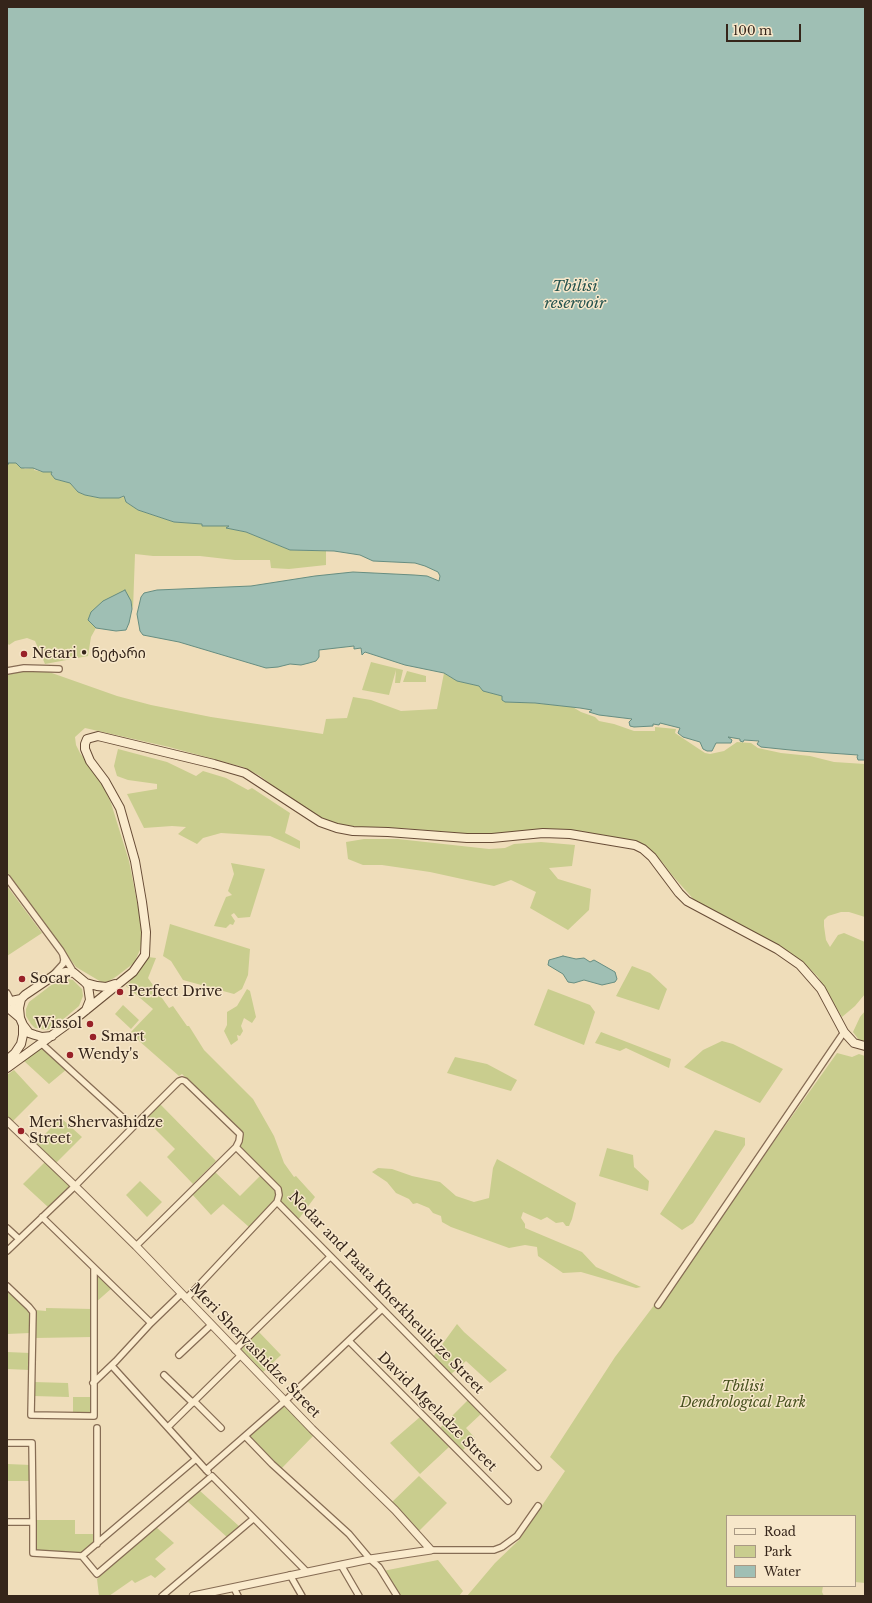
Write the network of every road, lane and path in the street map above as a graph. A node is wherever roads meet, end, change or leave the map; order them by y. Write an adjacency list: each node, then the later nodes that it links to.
1 (59, 668): 2 (street)
2 (7, 671)
3 (7, 878): 4 (street)
4 (61, 951): 5 (street); 6 (street)
5 (74, 973): 6 (main road); 8 (main road)
6 (52, 976): 10 (main road)
7 (123, 980): 8 (main road); 12 (main road); 14 (main road)
8 (86, 983): 12 (main road)
9 (7, 993): 11 (street)
10 (22, 999): 11 (main road); 13 (main road)
11 (9, 1003): 13 (main road)
12 (86, 1011): 15 (main road)
13 (21, 1021): 15 (main road); 19 (main road)
14 (844, 1032): 17 (main road); 36 (street)
15 (53, 1036): 16 (main road)
16 (42, 1044): 18 (main road); 23 (street)
17 (865, 1046)
18 (33, 1050): 19 (main road); 21 (main road)
19 (15, 1053): 20 (main road)
20 (7, 1060)
21 (7, 1068)
22 (7, 1121): 25 (street, Meri Shervashidze Street)
23 (133, 1128): 24 (street); 25 (street)
24 (236, 1147): 26 (street, Nodar and Paata Kherkheulidze Street); 30 (street)
25 (75, 1186): 27 (street); 30 (street, Meri Shervashidze Street)
26 (277, 1202): 32 (street, Nodar and Paata Kherkheulidze Street); 35 (street)
27 (42, 1217): 29 (street); 33 (street)
28 (7, 1228): 29 (street)
29 (18, 1239): 31 (street)
30 (136, 1246): 35 (street, Meri Shervashidze Street)
31 (7, 1251)
32 (330, 1257): 37 (street, Nodar and Paata Kherkheulidze Street); 41 (street)
33 (94, 1269): 38 (street); 46 (street)
34 (7, 1286): 46 (street)
35 (184, 1296): 38 (street); 39 (street, Meri Shervashidze Street)
36 (658, 1305)
37 (382, 1309): 40 (street); 55 (street, Nodar and Paata Kherkheulidze Street)
38 (151, 1324): 44 (street)
39 (211, 1325): 41 (street, Meri Shervashidze Street); 42 (street)
40 (349, 1341): 47 (street); 58 (street, David Mgeladze Street)
41 (235, 1350): 43 (street, Meri Shervashidze Street)
42 (179, 1355)
43 (240, 1356): 47 (street, Meri Shervashidze Street); 48 (street)
44 (112, 1366): 46 (street); 49 (street)
45 (164, 1375): 48 (street)
46 (93, 1383)
47 (286, 1400): 52 (street); 64 (street, Meri Shervashidze Street)
48 (194, 1402): 49 (street); 51 (street)
49 (168, 1427): 54 (street)
50 (97, 1428): 63 (street)
51 (221, 1428)
52 (246, 1436): 56 (street); 66 (street)
53 (7, 1443): 62 (street)
54 (196, 1459): 56 (street); 63 (street)
55 (538, 1466)
56 (206, 1470): 57 (street)
57 (212, 1476): 60 (street); 65 (street)
58 (508, 1501)
59 (538, 1506): 64 (street)
60 (253, 1518): 68 (street); 72 (street)
61 (7, 1522): 62 (street)
62 (33, 1522): 65 (street)
63 (96, 1544): 65 (street)
64 (431, 1550): 66 (street)
65 (82, 1556)
66 (370, 1559): 67 (street); 77 (street)
67 (341, 1565): 68 (street); 76 (street)
68 (306, 1571): 69 (street)
69 (290, 1575): 70 (street); 75 (street)
70 (234, 1588): 71 (street); 74 (street)
71 (215, 1594): 73 (street)
72 (162, 1596)
73 (193, 1596)
74 (238, 1596)
75 (302, 1596)
76 (359, 1596)
77 (397, 1596)

